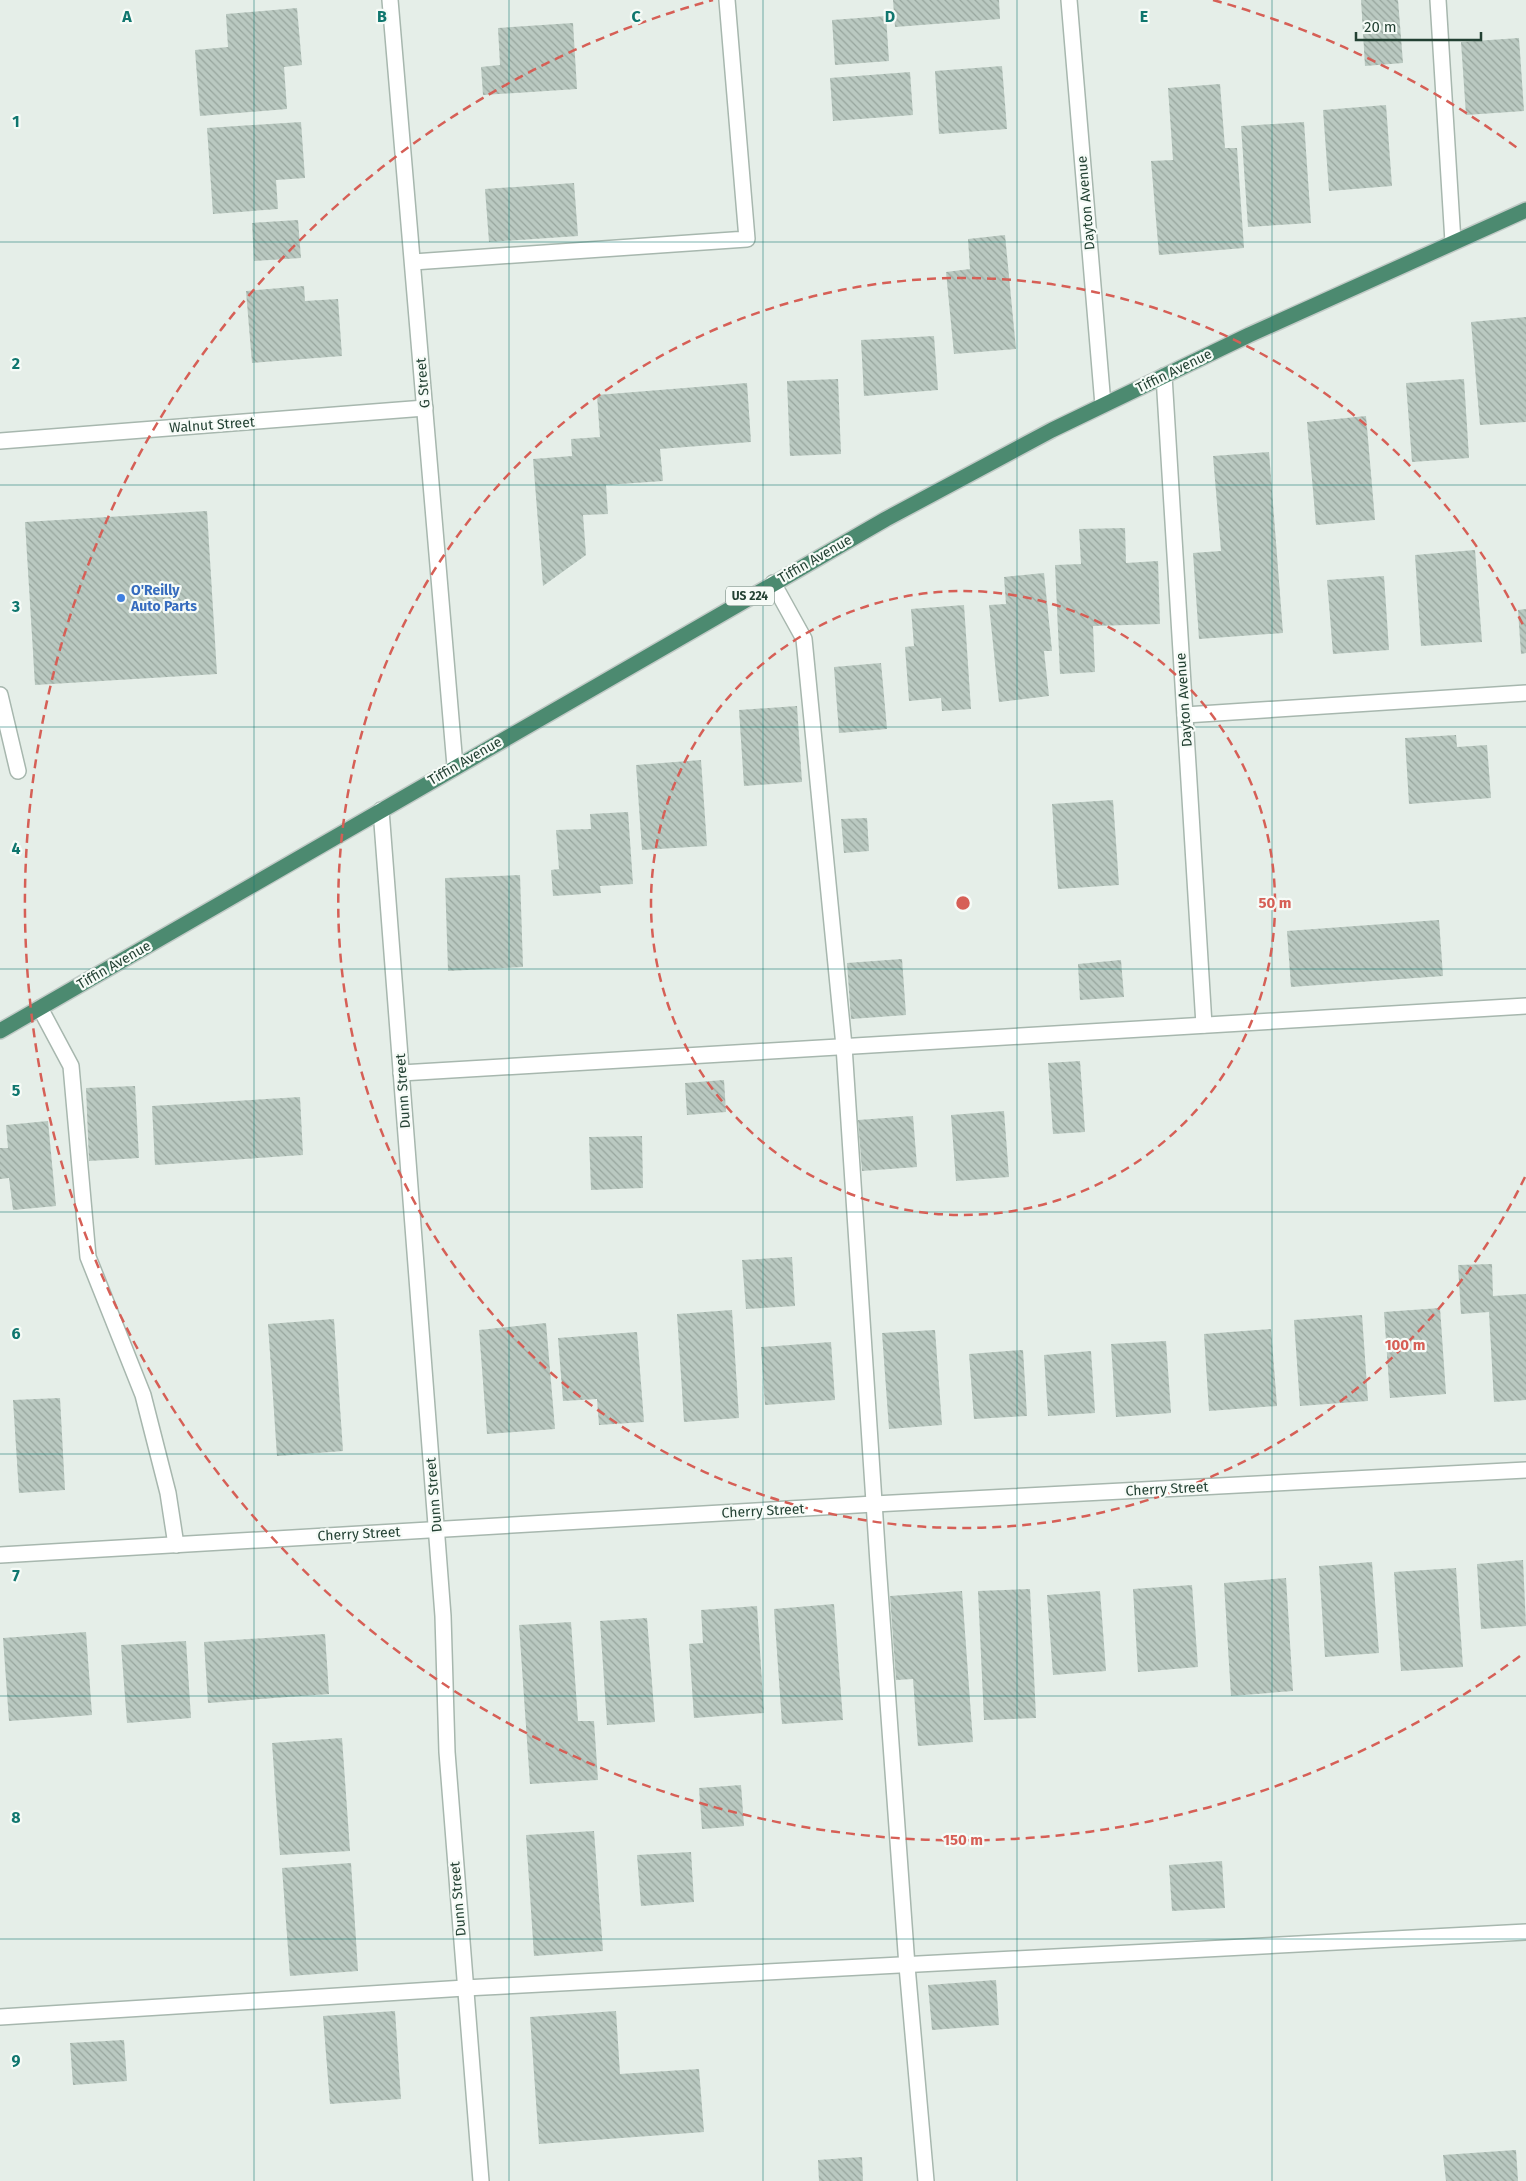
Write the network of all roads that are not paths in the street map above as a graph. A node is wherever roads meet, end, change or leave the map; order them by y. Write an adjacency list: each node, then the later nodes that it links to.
1 (390, 0): 7 (street, G Street)
2 (727, 0): 7 (street)
3 (1069, 0): 9 (street, Dayton Avenue)
4 (1438, 0): 6 (street)
5 (1526, 210): 6 (highway, Tiffin Avenue / US 224)
6 (1453, 242): 8 (highway, Tiffin Avenue / US 224)
7 (412, 262): 10 (street, G Street)
8 (1164, 376): 9 (highway, Tiffin Avenue / US 224); 15 (street, Dayton Avenue)
9 (1104, 405): 12 (highway, Tiffin Avenue / US 224)
10 (425, 408): 11 (street, Walnut Street); 16 (street, G Street)
11 (0, 441)
12 (773, 584): 16 (highway, Tiffin Avenue / US 224); 23 (street)
13 (1526, 693): 15 (street)
14 (0, 695): 17 (street)
15 (1185, 715): 21 (street, Dayton Avenue)
16 (455, 766): 18 (highway, Tiffin Avenue / US 224)
17 (18, 771)
18 (381, 810): 20 (highway, Tiffin Avenue / US 224); 24 (street, Dunn Street)
19 (1526, 1006): 21 (street)
20 (40, 1008): 22 (highway, Tiffin Avenue / US 224); 28 (street)
21 (1204, 1025): 23 (street)
22 (0, 1031)
23 (844, 1046): 24 (street); 26 (street)
24 (401, 1073): 27 (street, Dunn Street)
25 (1526, 1470): 26 (street, Cherry Street)
26 (874, 1504): 27 (street, Cherry Street); 31 (street)
27 (436, 1529): 28 (street, Cherry Street); 32 (street, Dunn Street)
28 (176, 1545): 29 (street, Cherry Street)
29 (0, 1555)
30 (1526, 1932): 31 (street)
31 (907, 1966): 32 (street); 35 (street)
32 (465, 1988): 33 (street); 34 (street, Dunn Street)
33 (0, 2016)
34 (480, 2181)
35 (926, 2181)

